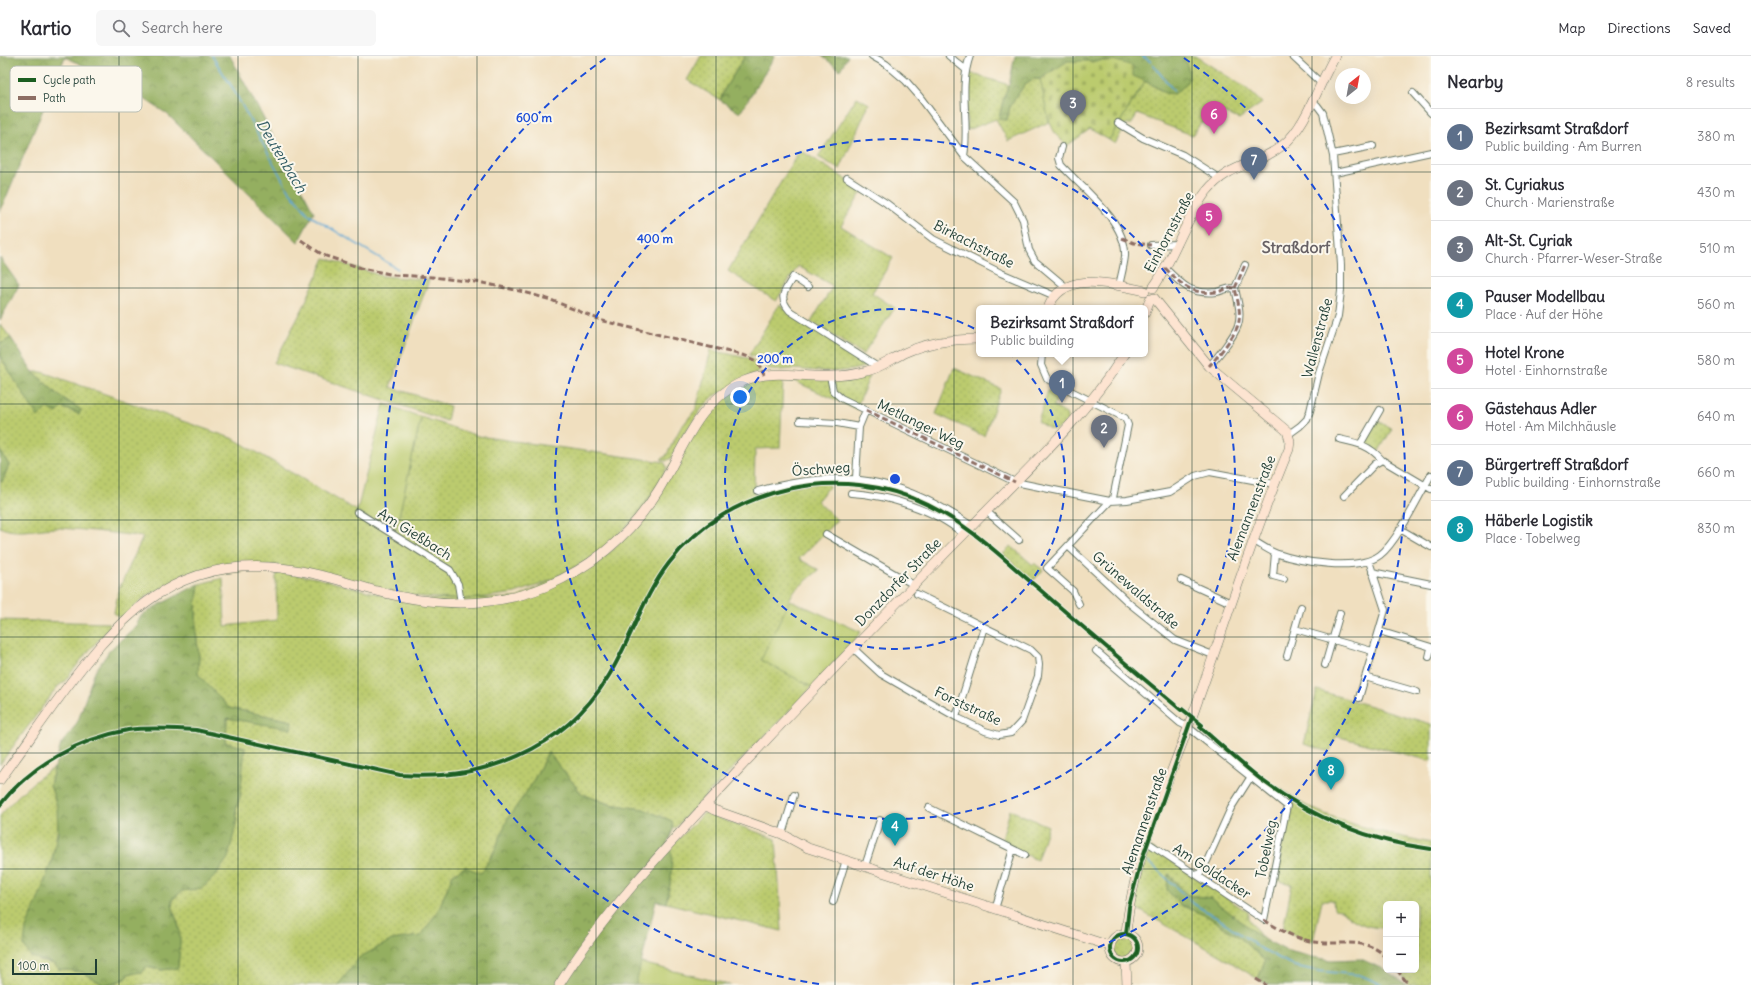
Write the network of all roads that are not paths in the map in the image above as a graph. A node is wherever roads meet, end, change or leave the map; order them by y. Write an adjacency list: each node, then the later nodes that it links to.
1 (872, 56): 16 (street)
2 (949, 56): 6 (street)
3 (970, 56): 6 (street)
4 (1292, 56): 7 (street)
5 (1335, 56): 7 (main road, Einhornstraße)
6 (965, 69): 16 (street)
7 (1321, 83): 9 (main road, Einhornstraße)
8 (1413, 93): 10 (street)
9 (1312, 101): 15 (street, Wallenstraße); 19 (main road, Einhornstraße)
10 (1431, 113)
11 (1118, 123): 19 (street)
12 (1374, 146): 15 (street)
13 (1062, 147): 24 (street)
14 (1431, 152): 17 (street)
15 (1333, 154): 17 (street, Wallenstraße)
16 (964, 156): 26 (street)
17 (1336, 173): 43 (street, Wallenstraße)
18 (847, 178): 29 (street, Birkachstraße)
19 (1219, 178): 20 (main road, Einhornstraße)
20 (1178, 244): 21 (street); 23 (main road, Einhornstraße)
21 (1151, 245)
22 (1245, 265): 27 (street)
23 (1165, 268): 27 (street); 28 (main road, Einhornstraße)
24 (1119, 286): 26 (main road); 28 (main road)
25 (808, 287): 36 (street)
26 (1066, 287): 29 (main road)
27 (1235, 288): 35 (street)
28 (1151, 294): 31 (main road); 35 (main road)
29 (1055, 296): 30 (main road)
30 (1050, 305)
31 (1148, 305)
32 (976, 339): 36 (main road)
33 (1042, 357): 38 (street)
34 (1122, 357): 38 (main road, Donzdorfer Straße)
35 (1209, 366): 43 (main road)
36 (878, 367): 37 (main road)
37 (830, 376): 39 (street, Metlanger Weg); 73 (main road)
38 (1090, 401): 49 (main road, Donzdorfer Straße); 55 (street)
39 (866, 410): 42 (street); 49 (street, Metlanger Weg)
40 (1380, 410): 45 (street)
41 (800, 421): 42 (street)
42 (859, 427): 48 (street)
43 (1289, 434): 50 (main road, Alemannenstraße)
44 (1339, 439): 45 (street)
45 (1361, 443): 46 (street)
46 (1382, 460): 51 (street); 54 (street)
47 (1431, 476): 51 (street)
48 (856, 478): 52 (street, Öschweg); 58 (street, Öschweg)
49 (1015, 482): 55 (street, Metlanger Weg); 56 (main road, Donzdorfer Straße)
50 (1274, 484): 55 (street, Metlanger Weg); 63 (main road, Alemannenstraße)
51 (1428, 487): 59 (street)
52 (758, 491)
53 (851, 493): 61 (street)
54 (1344, 496)
55 (1110, 501): 64 (street)
56 (986, 511): 58 (main road, Donzdorfer Straße); 62 (street)
57 (357, 512): 73 (street, Am Gießbach)
58 (972, 526): 61 (main road, Donzdorfer Straße)
59 (1400, 529): 65 (street); 67 (street)
60 (826, 534): 72 (street, Forststraße)
61 (964, 534): 72 (main road, Donzdorfer Straße)
62 (1019, 540)
63 (1254, 541): 66 (street); 74 (main road, Alemannenstraße)
64 (1068, 546): 75 (street); 86 (street, Grünewaldstraße)
65 (1431, 547)
66 (1275, 553): 67 (street); 69 (street)
67 (1369, 561): 68 (street)
68 (1372, 572): 71 (street); 80 (street)
69 (1284, 579)
70 (1181, 580): 74 (street)
71 (1431, 584)
72 (916, 590): 78 (street, Forststraße); 83 (main road, Donzdorfer Straße)
73 (461, 603): 96 (main road)
74 (1231, 603): 86 (main road, Alemannenstraße)
75 (1079, 604)
76 (1301, 608): 79 (street)
77 (1340, 613): 81 (street)
78 (984, 627): 93 (street); 93 (street, Forststraße)
79 (1295, 629): 81 (street); 87 (street)
80 (1378, 631): 82 (street); 85 (street)
81 (1332, 640): 85 (street); 89 (street)
82 (1431, 648): 88 (street)
83 (854, 649): 93 (street, Forststraße); 98 (main road, Donzdorfer Straße)
84 (1096, 651): 94 (street)
85 (1372, 651): 90 (street)
86 (1213, 655): 94 (main road, Alemannenstraße)
87 (1287, 656)
88 (1429, 657)
89 (1325, 665)
90 (1365, 677): 91 (street); 92 (street)
91 (1417, 692)
92 (1359, 698)
93 (956, 717)
94 (1188, 727): 95 (street); 102 (main road, Alemannenstraße)
95 (1250, 778): 107 (street); 110 (street, Tobelweg)
96 (0, 780)
97 (794, 795): 101 (street)
98 (705, 805): 101 (main road, Auf der Höhe); 114 (main road, Donzdorfer Straße)
99 (929, 808): 103 (street)
100 (880, 820): 106 (street)
101 (782, 834): 105 (main road, Auf der Höhe)
102 (1147, 842): 107 (street, Am Goldacker); 111 (main road, Alemannenstraße)
103 (1013, 850): 104 (street); 109 (street)
104 (1024, 855)
105 (846, 860): 106 (main road, Auf der Höhe); 108 (street)
106 (865, 866): 109 (main road, Auf der Höhe)
107 (1198, 876): 110 (street, Am Goldacker)
108 (832, 902)
109 (995, 909): 112 (main road, Auf der Höhe)
110 (1264, 920)
111 (1126, 934): 112 (main road); 113 (main road)
112 (1110, 946): 113 (main road)
113 (1126, 963): 115 (main road)
114 (560, 985)
115 (1127, 985)

